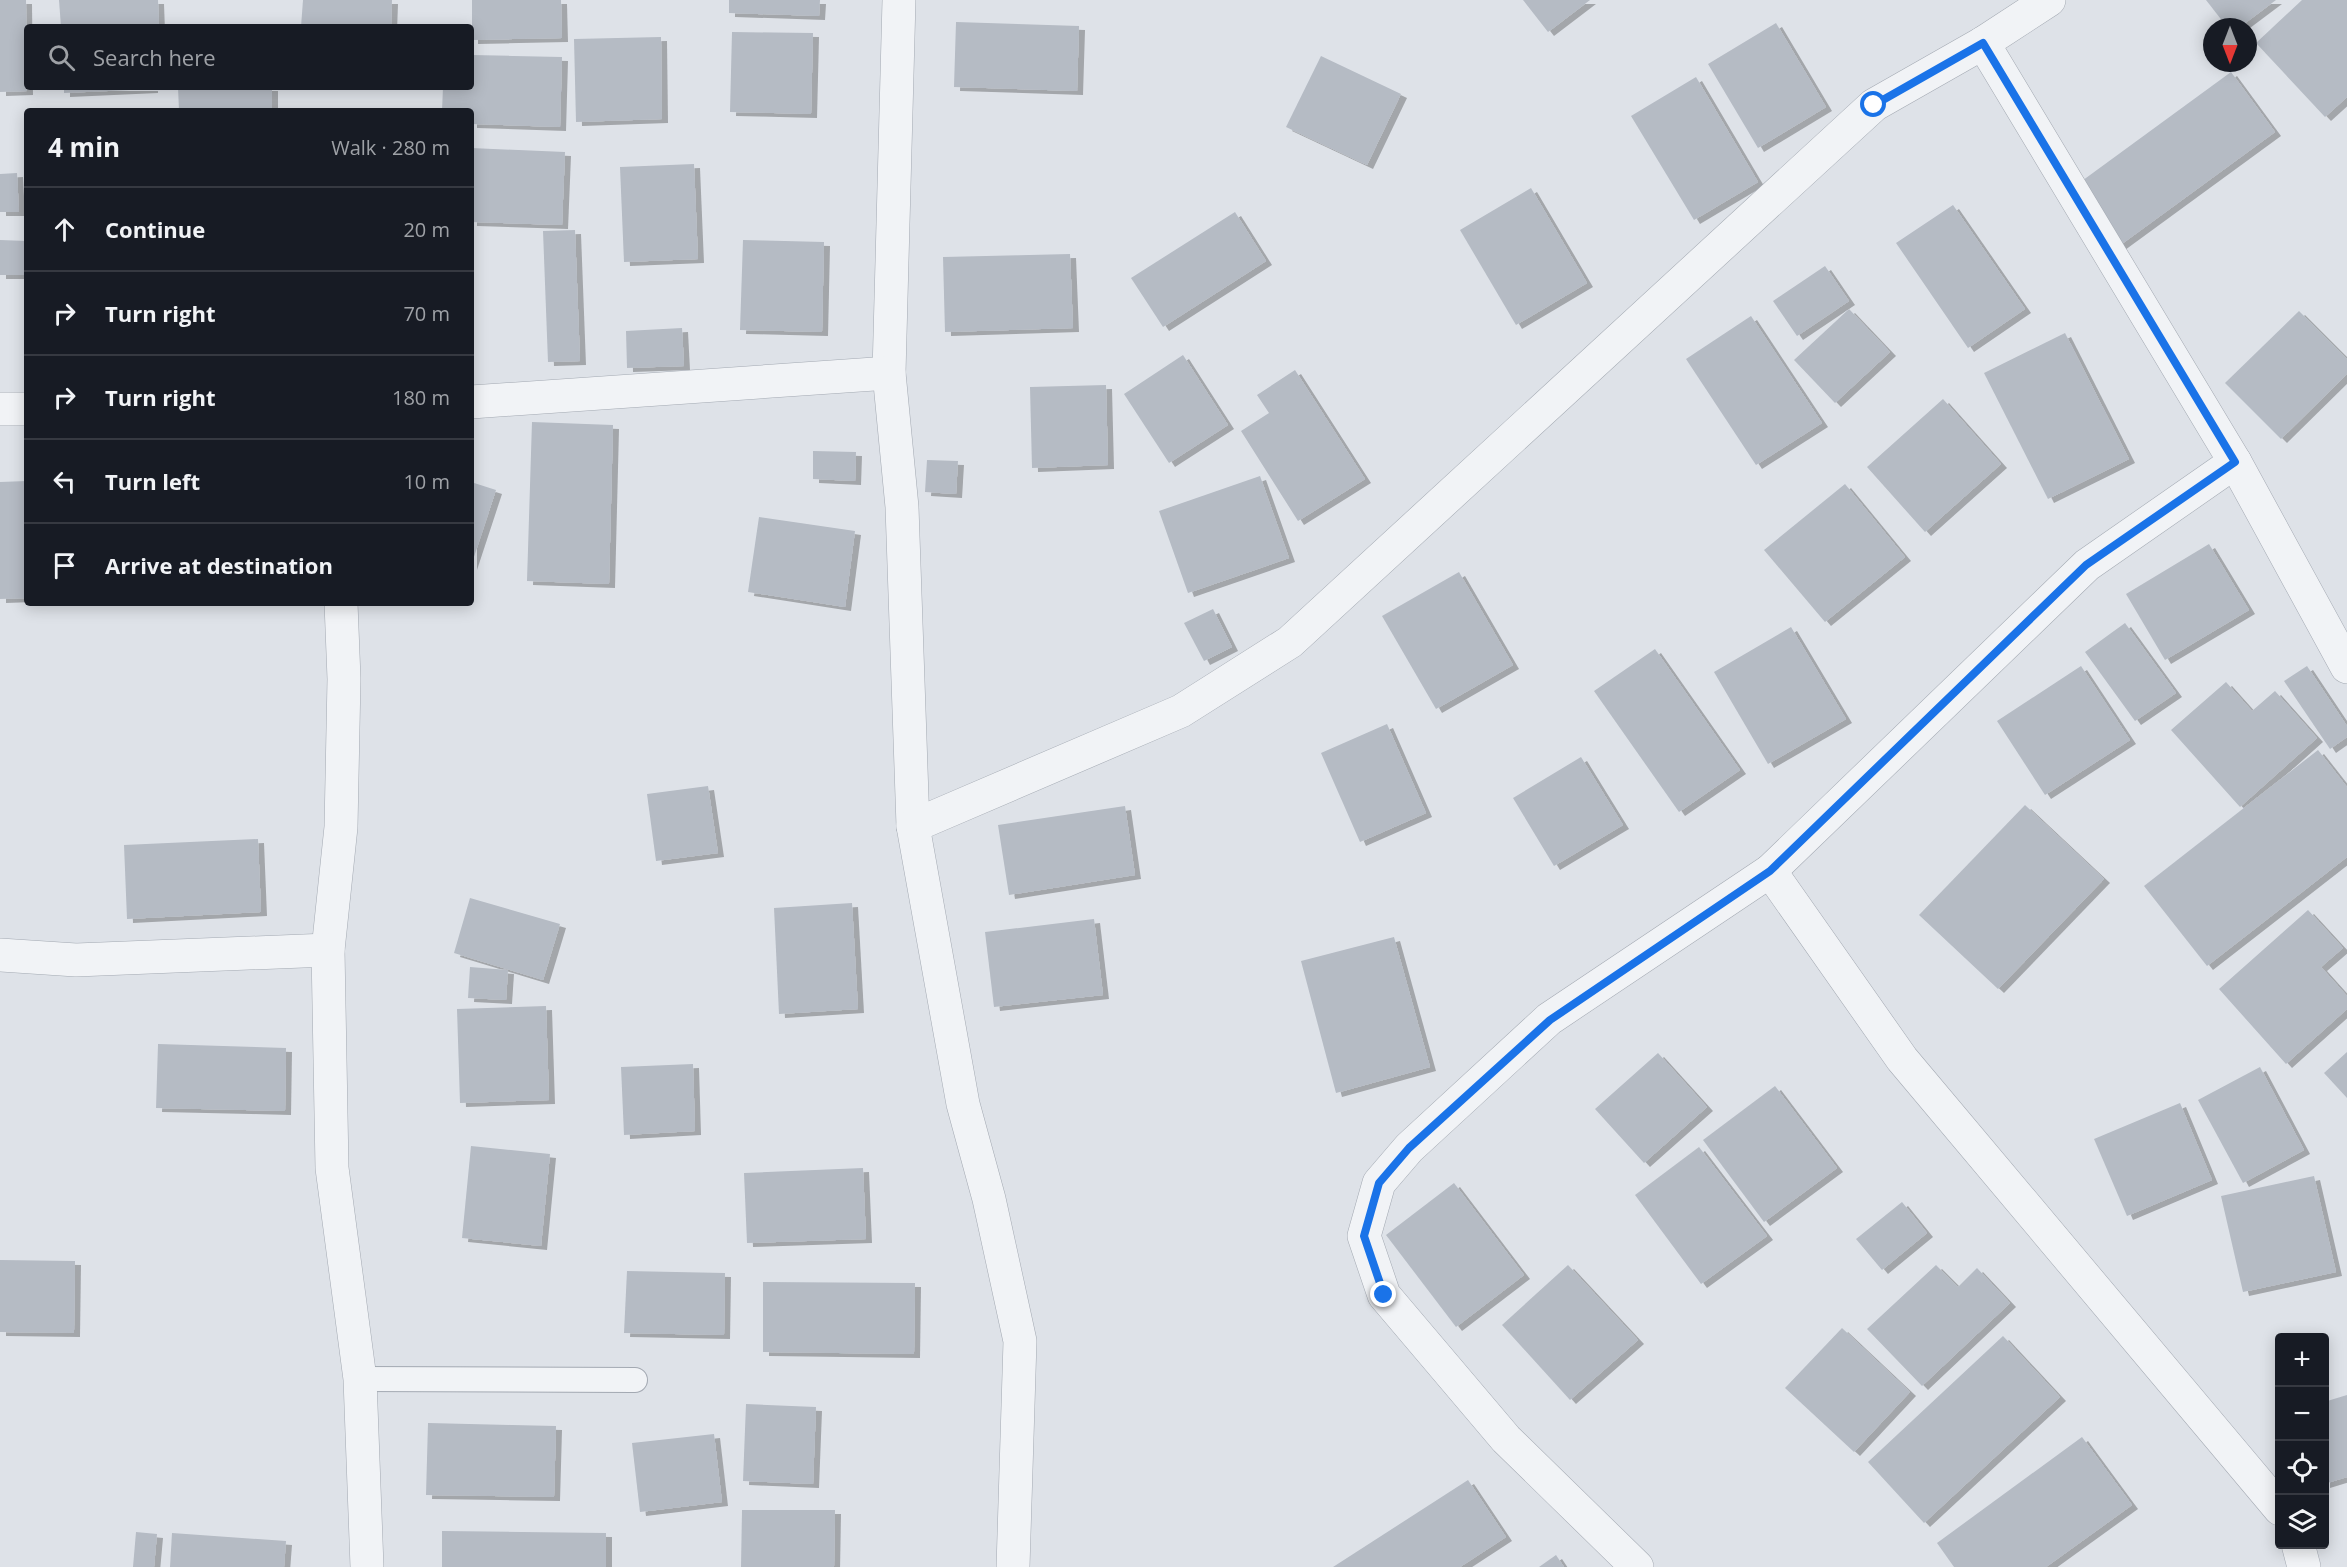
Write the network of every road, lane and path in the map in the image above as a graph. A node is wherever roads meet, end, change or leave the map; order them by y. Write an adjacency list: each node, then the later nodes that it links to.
1 (899, 0): 4 (street)
2 (2049, 0): 3 (street)
3 (1983, 43): 8 (street); 11 (street)
4 (889, 373): 5 (street); 11 (street)
5 (474, 402)
6 (0, 409): 7 (street)
7 (24, 409)
8 (2235, 462): 10 (street); 12 (street)
9 (341, 606): 13 (street)
10 (2347, 667)
11 (913, 826): 20 (street)
12 (1770, 871): 17 (street); 21 (street)
13 (328, 950): 14 (street); 15 (street)
14 (0, 955)
15 (360, 1379): 16 (lane); 19 (street)
16 (635, 1380)
17 (2275, 1503)
18 (2299, 1549): 22 (street)
19 (367, 1567)
20 (1013, 1567)
21 (1637, 1567)
22 (2304, 1567)

